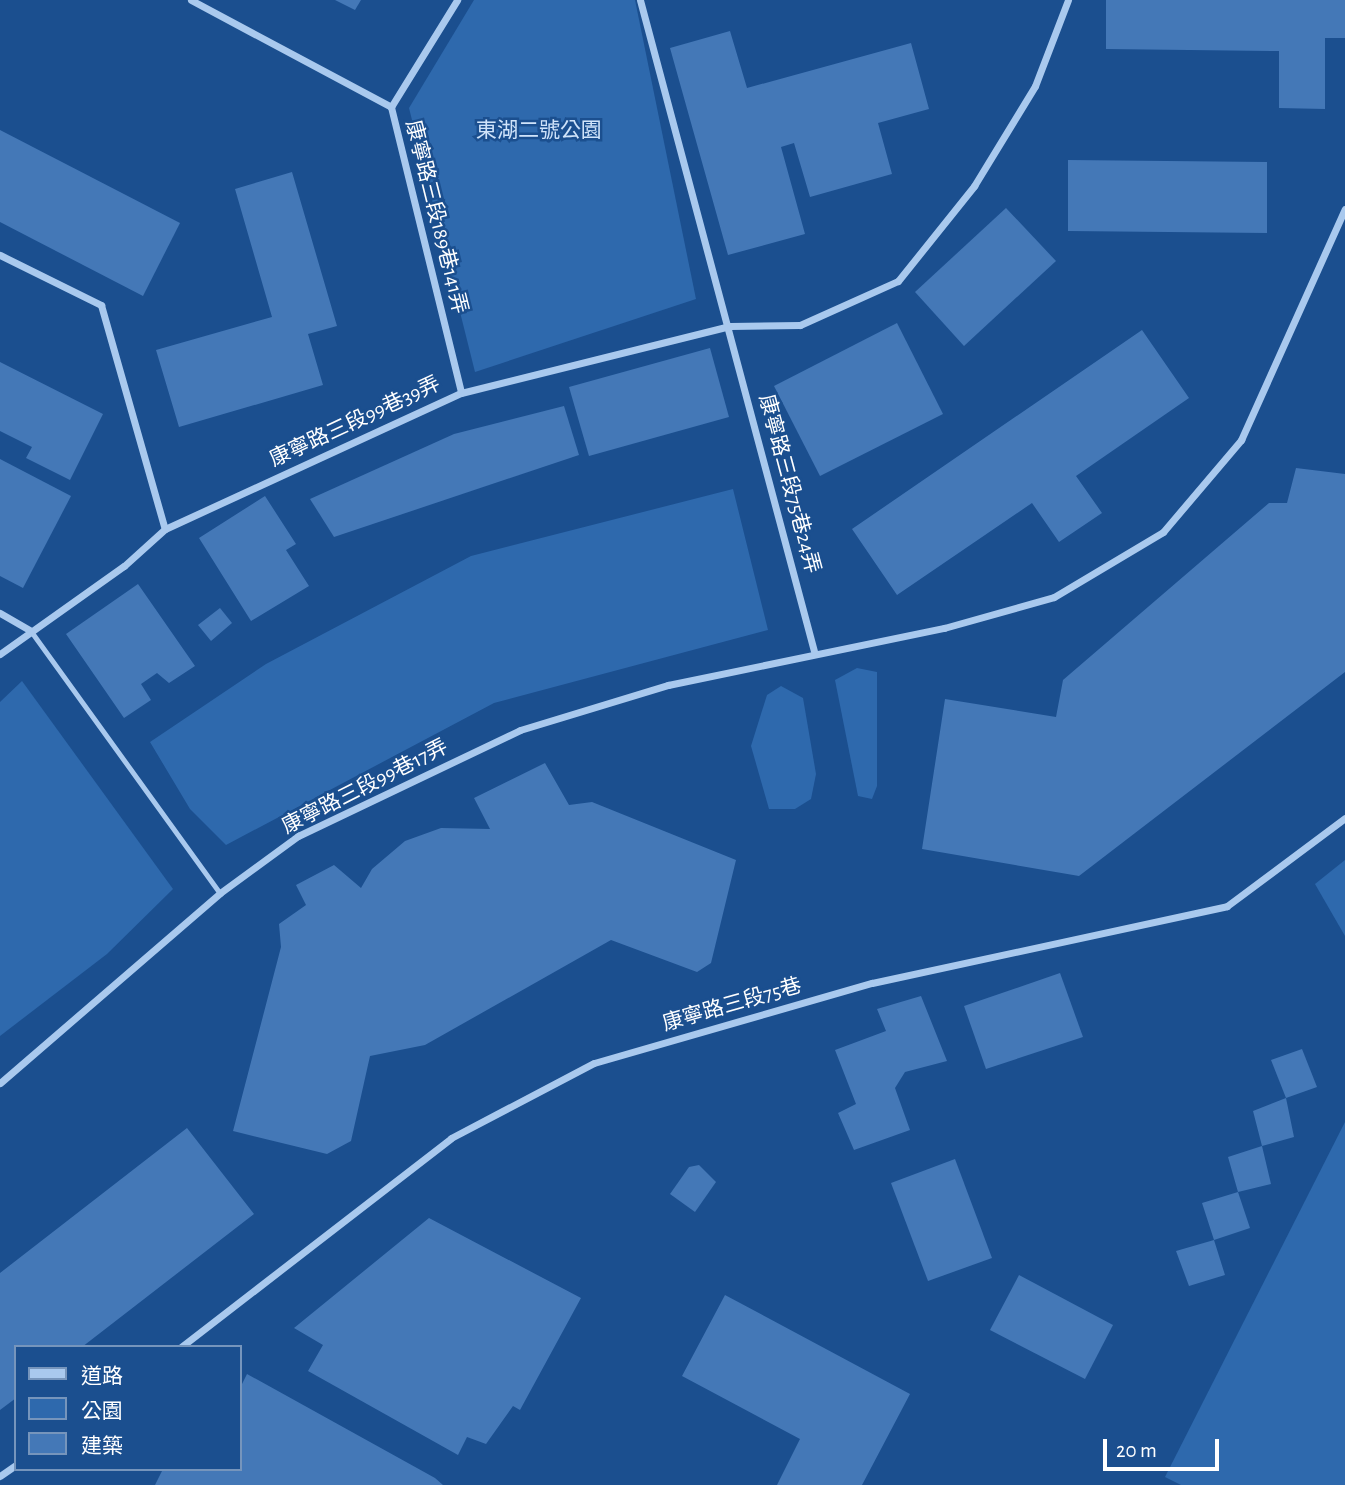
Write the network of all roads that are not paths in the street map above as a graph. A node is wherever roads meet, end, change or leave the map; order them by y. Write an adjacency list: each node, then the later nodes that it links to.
1 (191, 0): 5 (street, 康寧路三段189巷141弄)
2 (457, 0): 5 (street)
3 (640, 0): 8 (street)
4 (1068, 0): 8 (street, 康寧路三段99巷39弄)
5 (391, 107): 9 (street, 康寧路三段189巷141弄)
6 (1345, 209): 13 (street, 康寧路三段99巷17弄)
7 (0, 255): 10 (street)
8 (730, 327): 9 (street, 康寧路三段99巷39弄); 13 (street, 康寧路三段75巷24弄)
9 (461, 393): 10 (street, 康寧路三段99巷39弄)
10 (165, 529): 12 (street, 康寧路三段99巷39弄)
11 (0, 613): 12 (street)
12 (30, 629): 14 (street, 康寧路三段99巷39弄); 16 (lane)
13 (814, 651): 16 (street, 康寧路三段99巷17弄)
14 (0, 654)
15 (1345, 818): 18 (street, 康寧路三段75巷)
16 (220, 893): 17 (street, 康寧路三段99巷17弄)
17 (0, 1083)
18 (184, 1345)

